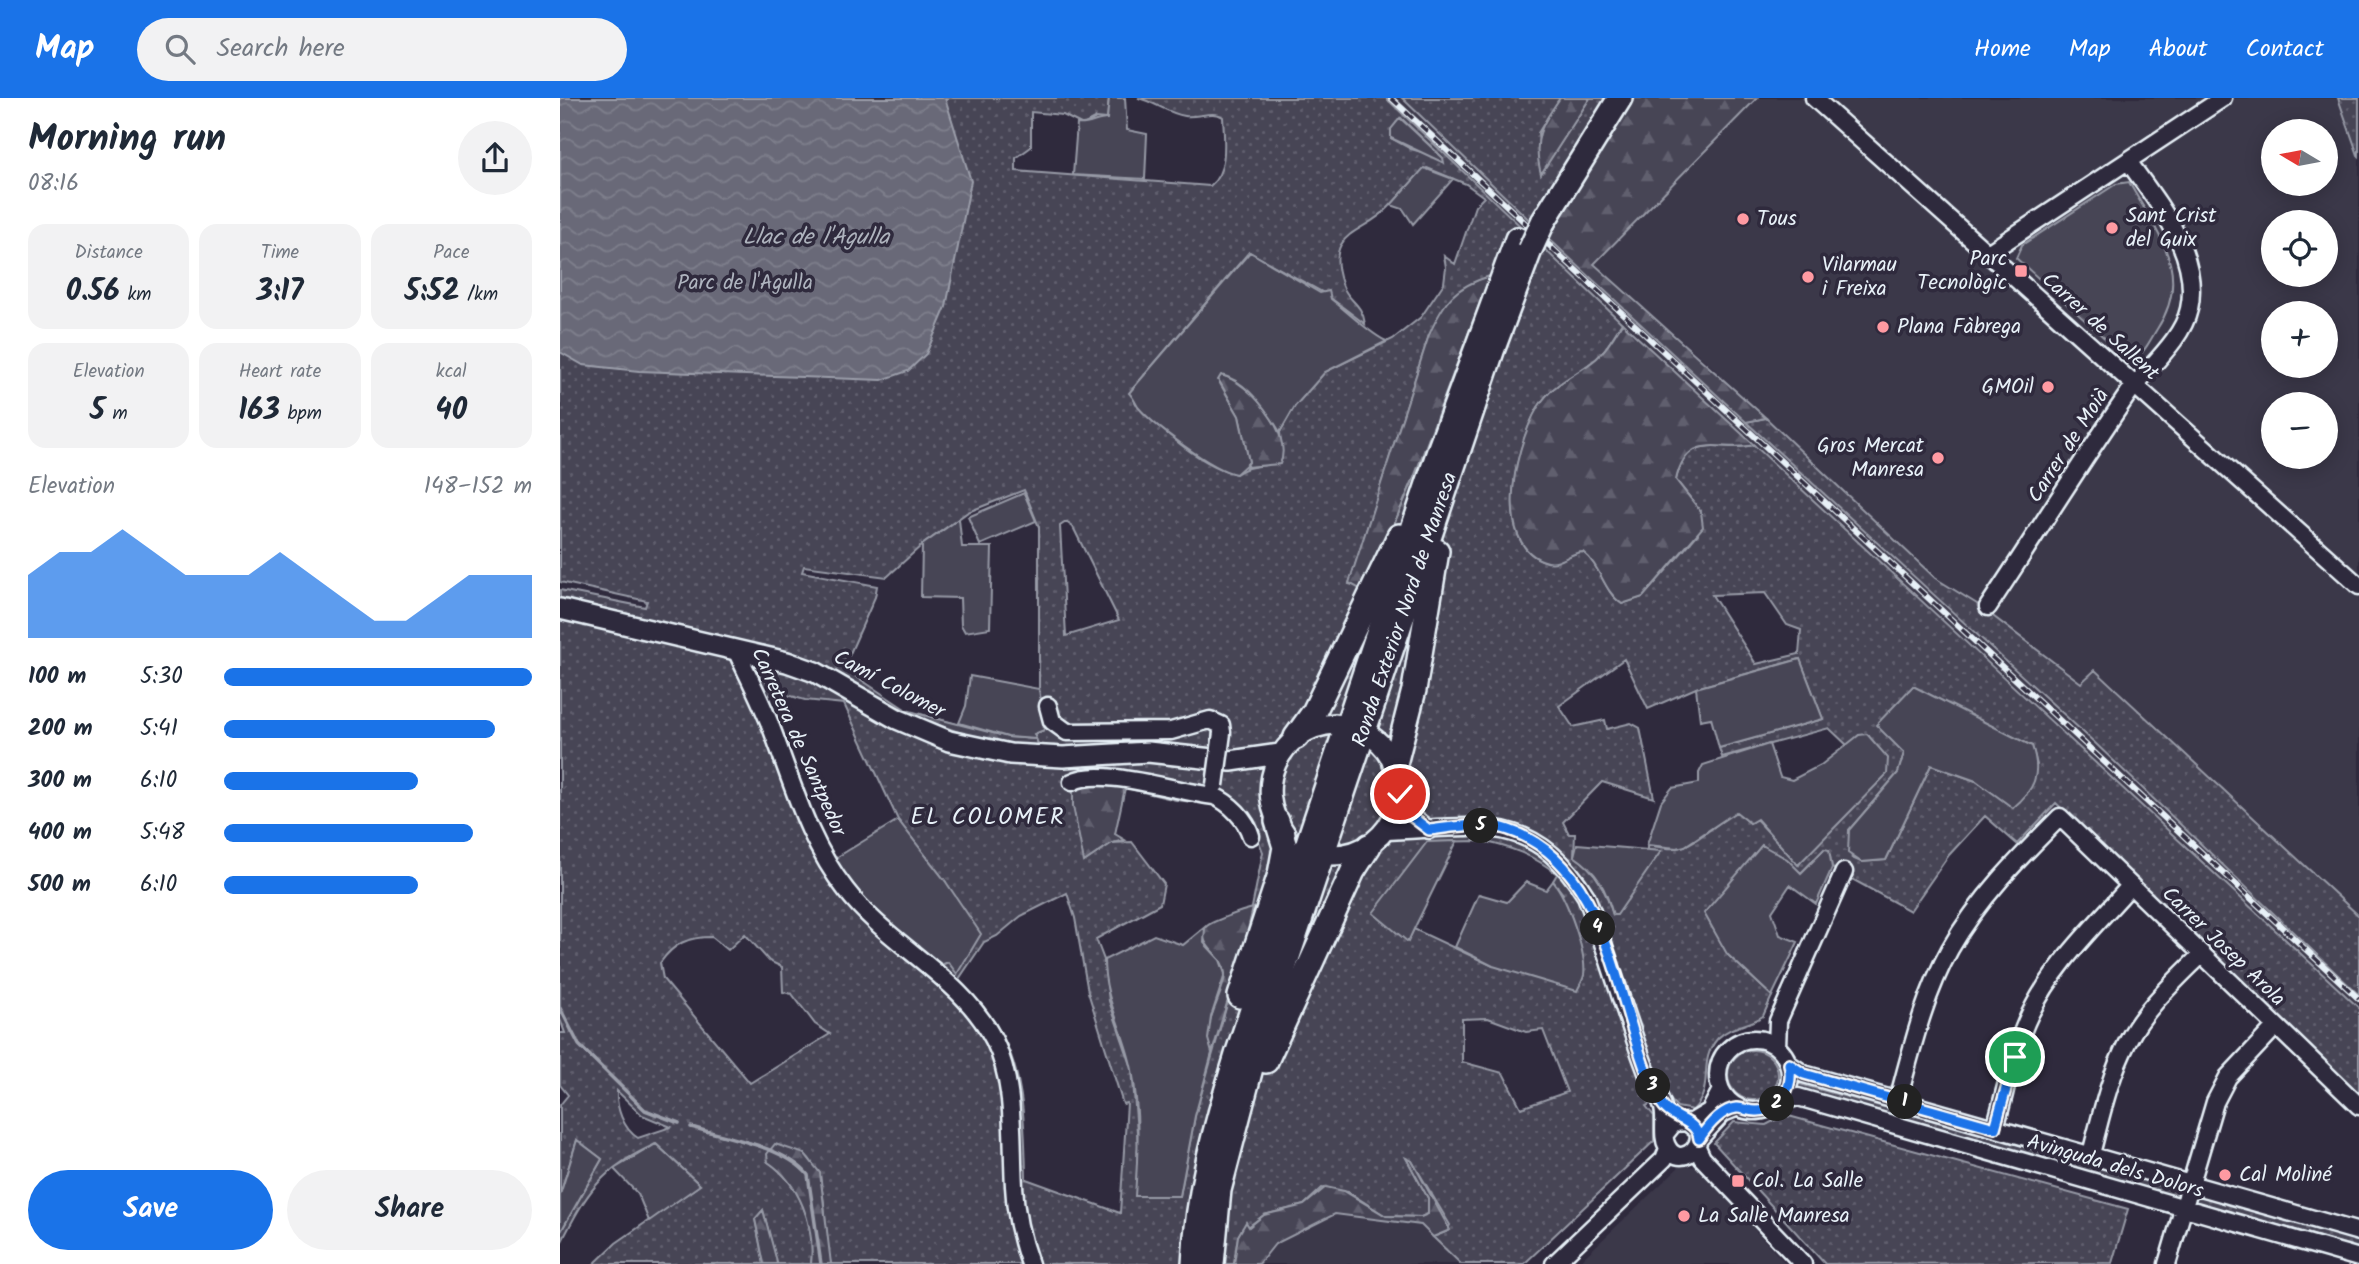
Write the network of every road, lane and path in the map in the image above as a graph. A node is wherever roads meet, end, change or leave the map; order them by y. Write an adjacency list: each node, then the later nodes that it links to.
1 (1601, 98): 6 (highway, Ronda Exterior Nord de Manresa)
2 (1620, 98): 6 (highway, Ronda Exterior Nord de Manresa)
3 (1814, 98): 8 (street, Carrer de Sallent)
4 (2223, 98): 5 (street)
5 (2128, 161): 8 (street); 9 (street, Carrer de Moià)
6 (1537, 217): 7 (highway, Ronda Exterior Nord de Manresa, bridge)
7 (1524, 245): 10 (highway, Ronda Exterior Nord de Manresa); 11 (highway, Ronda Exterior Nord de Manresa)
8 (1988, 253): 9 (street, Carrer de Sallent)
9 (2134, 387): 12 (street, Carrer de Sallent); 13 (street, Carrer de Moià)
10 (1463, 442): 22 (highway); 51 (highway, Ronda Exterior Nord de Manresa)
11 (1429, 481): 19 (highway); 51 (highway, Ronda Exterior Nord de Manresa)
12 (2359, 586)
13 (1989, 607)
14 (560, 609): 15 (main road, Carretera de Santpedor)
15 (736, 650): 21 (main road, Camí Colomer); 57 (street, Carretera de Santpedor)
16 (1048, 706): 24 (street, bridge)
17 (1335, 724): 19 (main road)
18 (1371, 736): 22 (main road)
19 (1296, 737): 20 (main road)
20 (1280, 754): 21 (main road, Camí Colomer); 25 (main road)
21 (1231, 761): 25 (main road, Camí Colomer)
22 (1395, 764): 26 (main road)
23 (1072, 782): 24 (street)
24 (1214, 790): 29 (street)
25 (1270, 792): 27 (main road)
26 (1399, 800): 28 (street); 30 (main road)
27 (1277, 821): 31 (main road); 51 (highway)
28 (1429, 830): 30 (street); 44 (street)
29 (1251, 836)
30 (1377, 839): 32 (main road); 51 (highway)
31 (1297, 843)
32 (1332, 855)
33 (1844, 872): 36 (street)
34 (2130, 886): 35 (street, Carrer Josep Arola); 42 (street, Carrer Josep Arola); 48 (street)
35 (2201, 955): 37 (street, Carrer Josep Arola); 52 (street)
36 (1778, 1021): 38 (street); 39 (street)
37 (2275, 1027): 45 (street, Carrer Josep Arola); 53 (street)
38 (1756, 1039): 39 (street); 41 (street)
39 (1777, 1047): 40 (street)
40 (1789, 1064): 42 (street, Avinguda dels Dolors); 43 (street)
41 (1721, 1090): 46 (street); 47 (street)
42 (1898, 1100): 48 (street, Avinguda dels Dolors)
43 (1779, 1102): 46 (street); 54 (street, Avinguda dels Dolors)
44 (1663, 1106): 47 (street); 49 (street)
45 (2359, 1106)
46 (1738, 1107): 50 (street)
47 (1687, 1122): 49 (street); 50 (street)
48 (1995, 1128): 52 (street, Avinguda dels Dolors)
49 (1667, 1141): 50 (street); 60 (street)
50 (1698, 1143): 61 (street)
51 (1219, 1144): 58 (highway, Ronda Exterior Nord de Manresa); 59 (highway, Ronda Exterior Nord de Manresa)
52 (2091, 1154): 53 (street, Avinguda dels Dolors)
53 (2191, 1184): 54 (street); 55 (street, Avinguda dels Dolors)
54 (2183, 1209): 56 (street, Avinguda dels Dolors); 62 (street)
55 (2359, 1232)
56 (2359, 1258)
57 (1030, 1264)
58 (1194, 1264)
59 (1212, 1264)
60 (1554, 1264)
61 (1802, 1264)
62 (2167, 1264)

